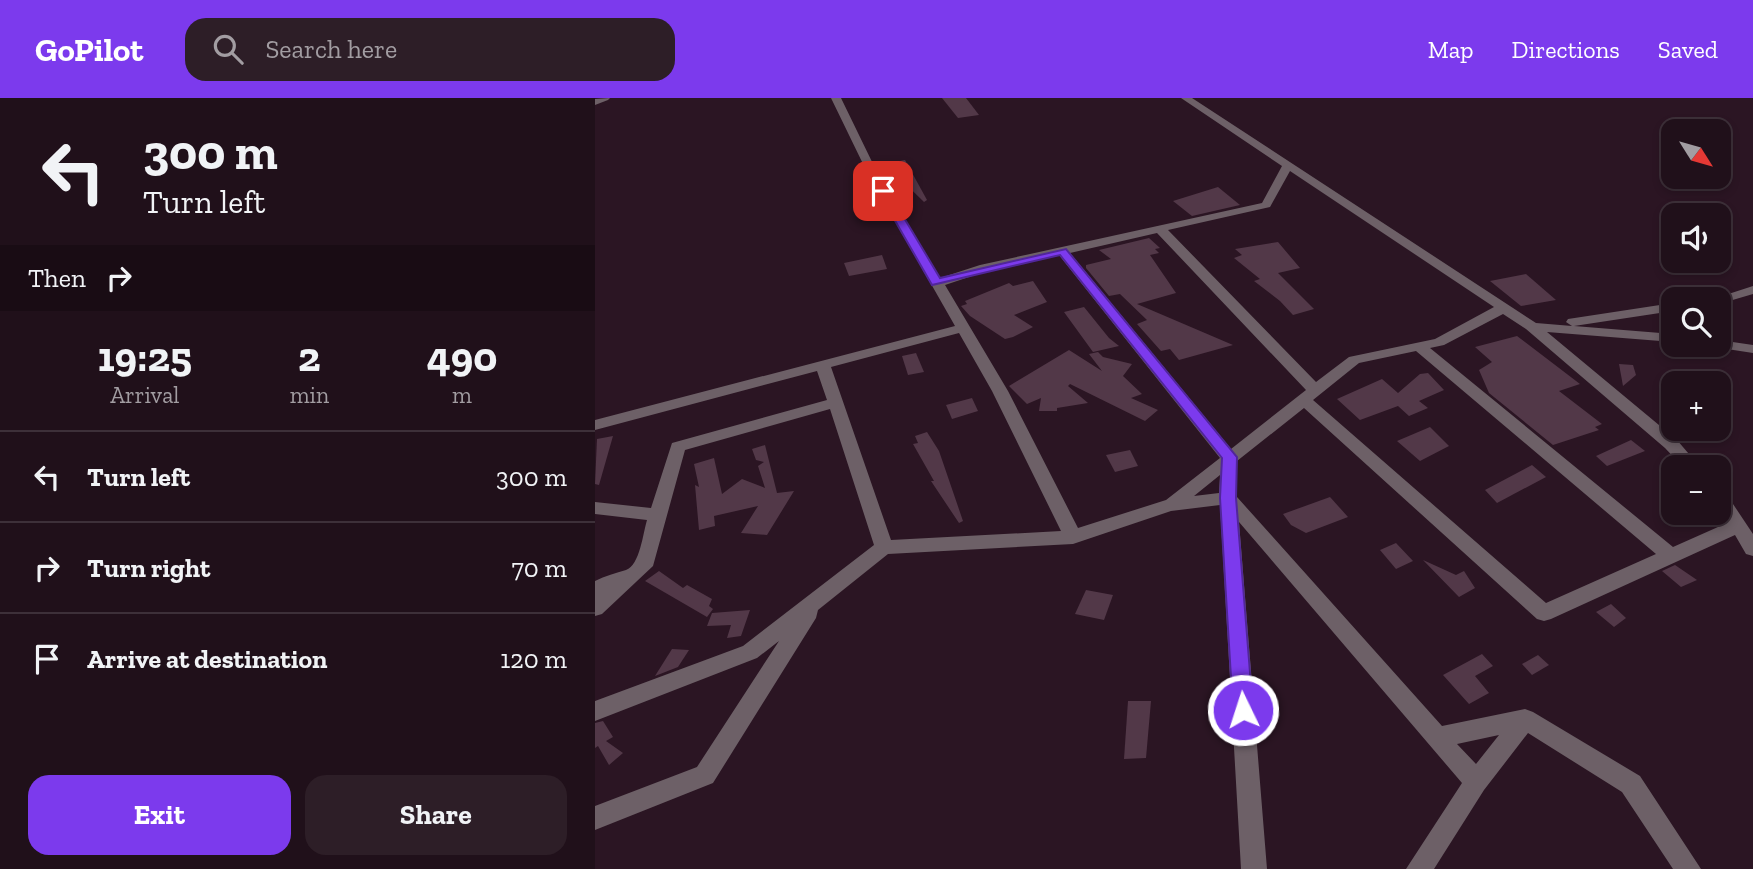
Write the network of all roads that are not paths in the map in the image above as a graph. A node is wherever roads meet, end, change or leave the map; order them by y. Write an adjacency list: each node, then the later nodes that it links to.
1 (605, 98): 4 (street)
2 (836, 98): 8 (street)
3 (1186, 98): 5 (street)
4 (595, 102)
5 (1288, 165): 6 (street); 11 (street)
6 (1160, 229): 7 (street); 21 (street)
7 (1062, 251): 8 (street); 25 (street)
8 (937, 283): 15 (street)
9 (1753, 290): 10 (street)
10 (1731, 296)
11 (1503, 308): 14 (street); 17 (street)
12 (1661, 309): 13 (street)
13 (1547, 326): 14 (street); 16 (street)
14 (1531, 327): 24 (street)
15 (963, 328): 20 (street); 32 (street)
16 (1661, 337)
17 (1418, 346): 21 (street); 35 (street)
18 (1731, 346): 19 (street)
19 (1753, 349)
20 (823, 365): 22 (street); 23 (street)
21 (1309, 394): 25 (street); 35 (street)
22 (836, 402): 29 (street); 33 (street)
23 (595, 425)
24 (1681, 455)
25 (1230, 457): 26 (street); 27 (street)
26 (1228, 498): 27 (street); 42 (street); 45 (street)
27 (1165, 506): 32 (street)
28 (595, 508): 29 (street)
29 (658, 515): 36 (street)
30 (1731, 515): 31 (street)
31 (1738, 526): 34 (street); 35 (street)
32 (1073, 537): 33 (street)
33 (884, 547): 38 (street)
34 (1753, 549)
35 (1671, 556)
36 (643, 566): 37 (street); 39 (street)
37 (595, 590)
38 (817, 599): 40 (street); 44 (street)
39 (595, 608)
40 (595, 710)
41 (1525, 719): 42 (street); 43 (street); 47 (street)
42 (1436, 738): 43 (street)
43 (1476, 782): 46 (street)
44 (595, 818)
45 (1254, 869)
46 (1419, 869)
47 (1688, 869)

